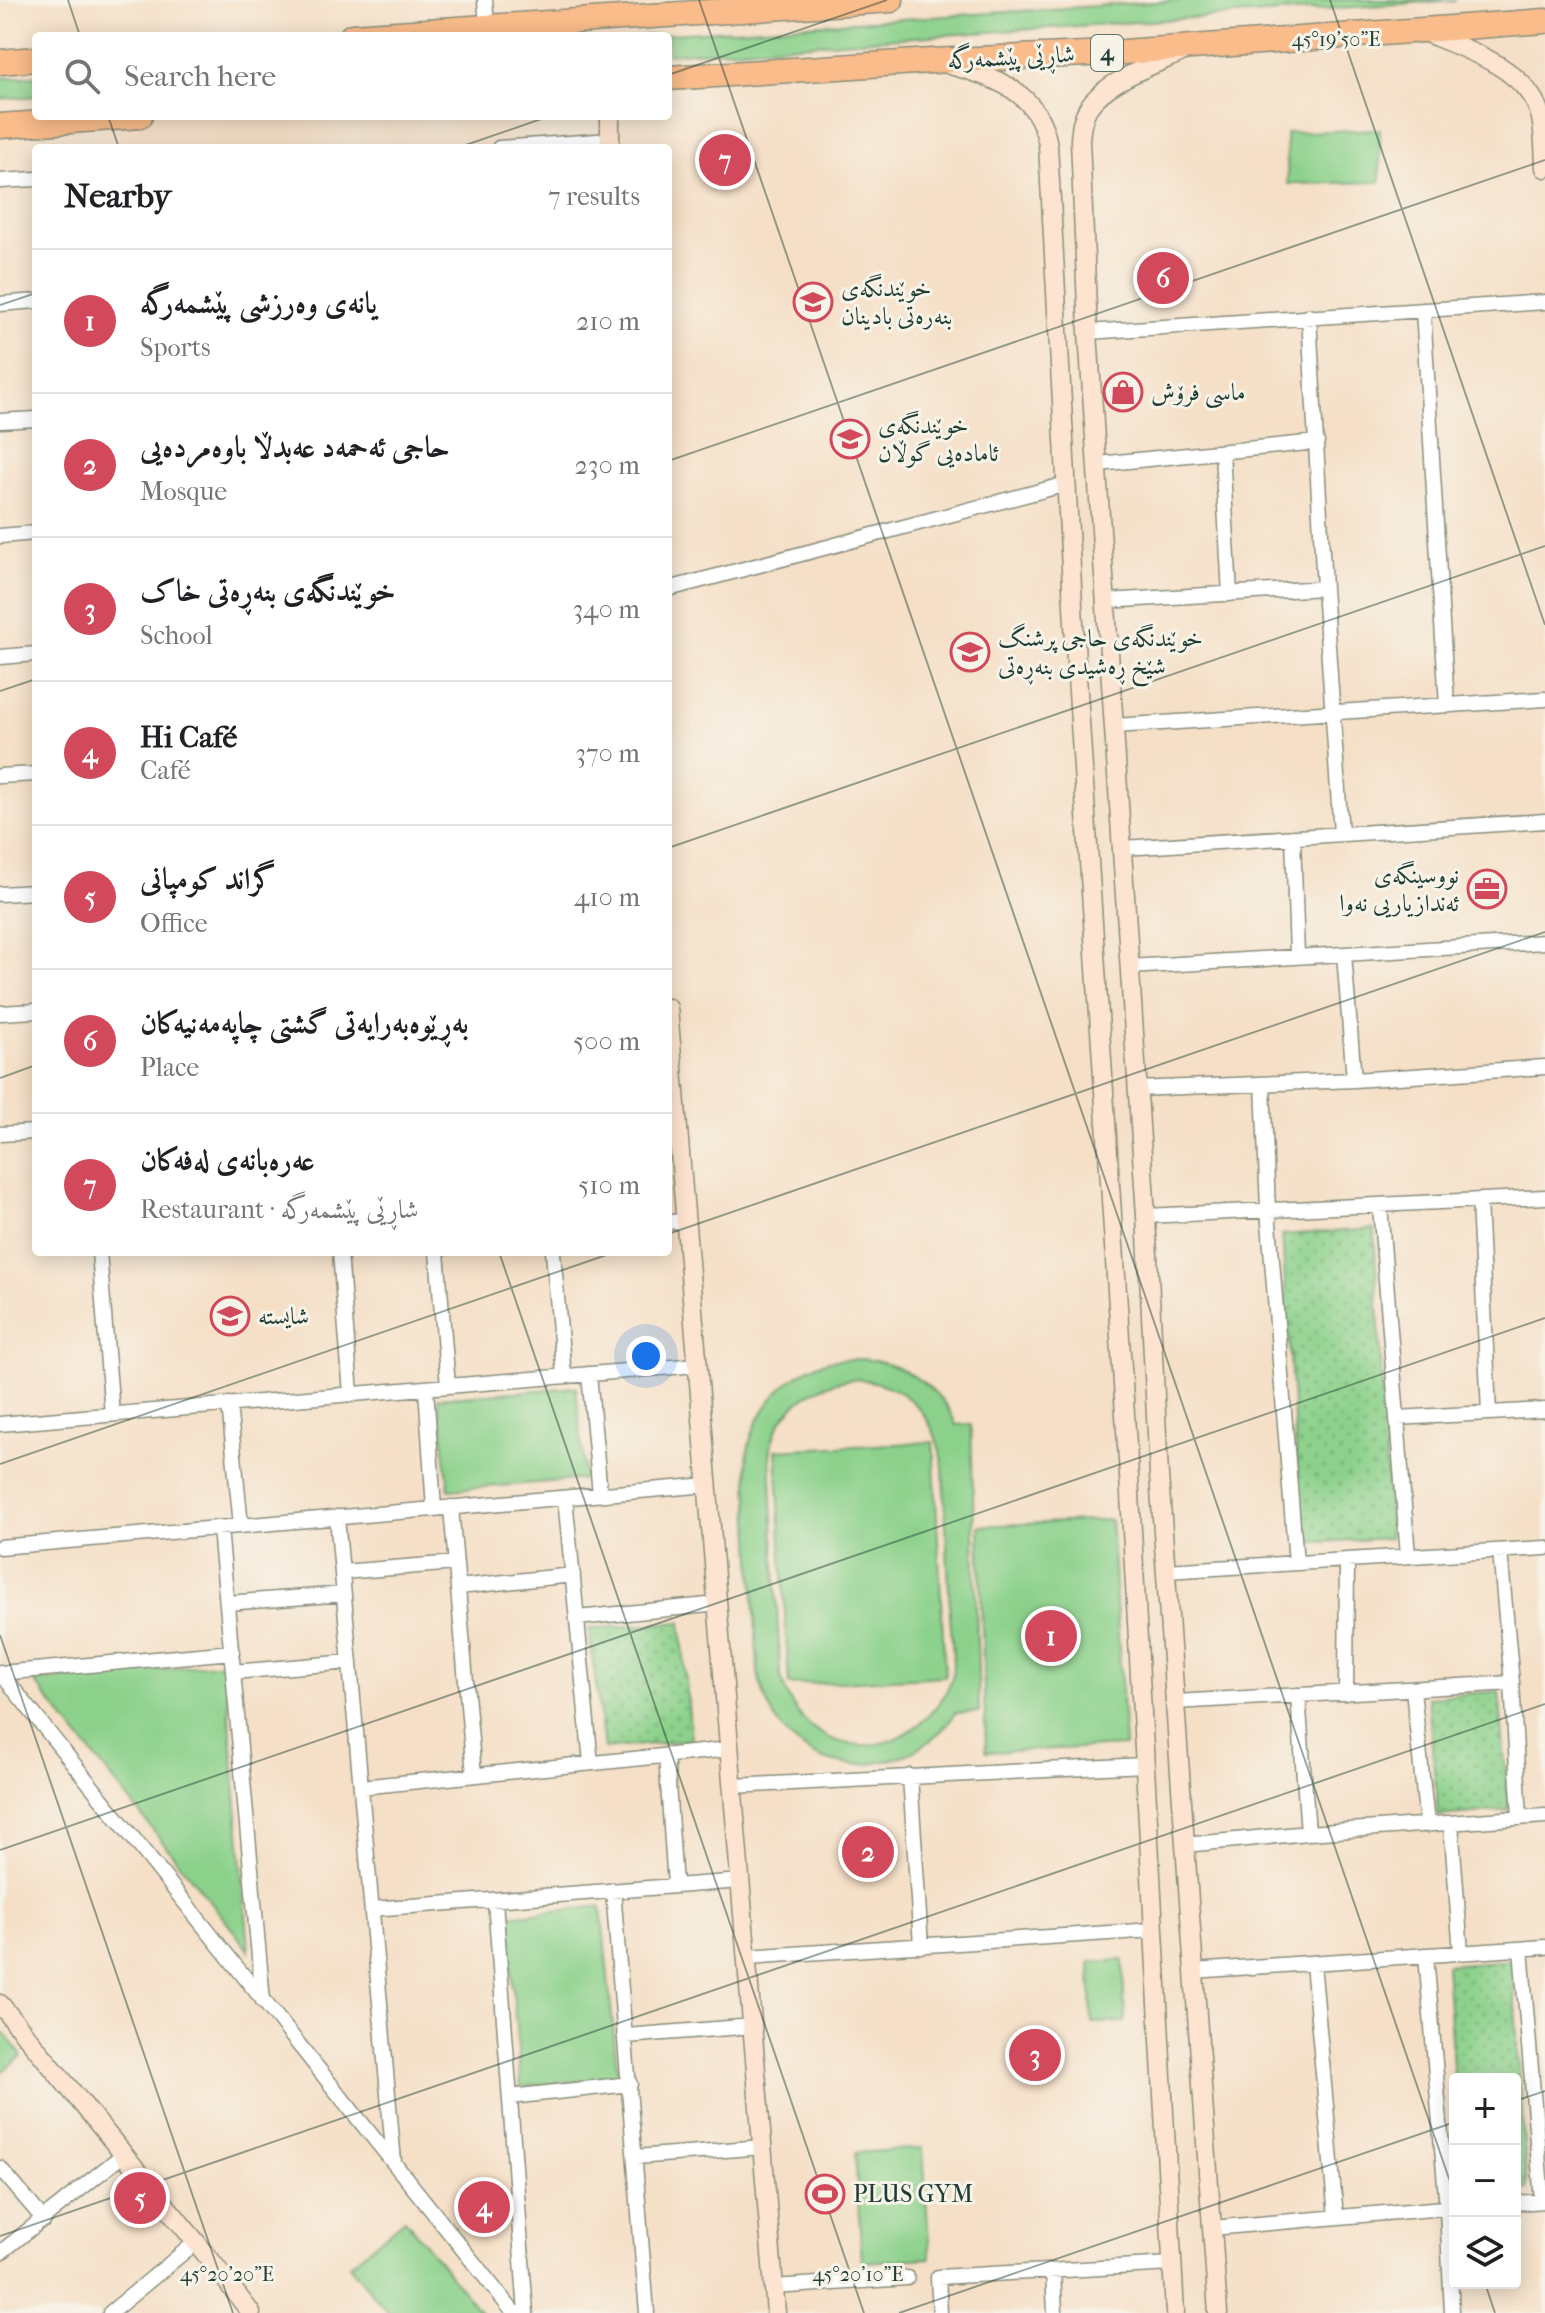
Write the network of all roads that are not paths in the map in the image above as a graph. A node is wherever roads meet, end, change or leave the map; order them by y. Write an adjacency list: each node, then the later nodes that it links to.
1 (485, 0): 4 (street)
2 (891, 0): 4 (highway)
3 (1545, 21): 5 (highway, شاڕێی پێشمەرگە / 4)
4 (487, 26): 6 (highway)
5 (1419, 30): 7 (highway, شاڕێی پێشمەرگە / 4); 16 (street)
6 (406, 32)
7 (1195, 46): 9 (highway, شاڕێی پێشمەرگە / 4); 19 (street)
8 (32, 59): 10 (highway)
9 (932, 61): 11 (highway, شاڕێی پێشمەرگە / 4); 20 (street)
10 (0, 62)
11 (672, 78)
12 (84, 120): 14 (highway)
13 (610, 120): 15 (street)
14 (0, 126)
15 (610, 144)
16 (1545, 168)
17 (32, 179): 18 (street)
18 (0, 181)
19 (1084, 248): 20 (street); 26 (street)
20 (1052, 249): 32 (street)
21 (32, 301): 23 (street)
22 (1545, 302): 24 (street)
23 (0, 304)
24 (1423, 310): 25 (street); 44 (street)
25 (1309, 316): 26 (street); 29 (street)
26 (1088, 332): 31 (street)
27 (32, 419): 28 (street)
28 (0, 421)
29 (1317, 442): 30 (street); 36 (street)
30 (1222, 452): 31 (street); 37 (street)
31 (1098, 464): 38 (street)
32 (1067, 484): 35 (street); 42 (street)
33 (32, 533): 34 (street)
34 (0, 536)
35 (672, 588)
36 (1324, 588): 37 (street); 45 (street)
37 (1230, 594): 38 (street)
38 (1106, 601): 41 (street)
39 (32, 654): 40 (street)
40 (0, 657)
41 (1108, 659): 42 (street); 46 (street)
42 (1076, 661): 62 (street)
43 (1545, 699): 44 (street)
44 (1447, 705): 45 (street)
45 (1334, 712): 46 (street); 50 (street)
46 (1114, 726): 52 (street)
47 (32, 774): 48 (street)
48 (0, 776)
49 (1545, 821): 50 (street)
50 (1341, 834): 51 (street)
51 (1293, 837): 52 (street); 57 (street)
52 (1123, 848): 58 (street)
53 (32, 892): 54 (street)
54 (0, 894)
55 (1545, 942): 56 (street)
56 (1344, 954): 57 (street); 64 (street)
57 (1297, 956): 58 (street)
58 (1129, 967): 61 (street)
59 (32, 1011): 60 (street)
60 (0, 1013)
61 (1132, 1024): 62 (street); 66 (street)
62 (1100, 1027): 93 (street)
63 (1545, 1067): 64 (street)
64 (1354, 1080): 65 (street)
65 (1263, 1084): 66 (street); 73 (street)
66 (1136, 1089): 74 (street)
67 (672, 1102): 75 (street)
68 (32, 1132): 69 (street)
69 (0, 1134)
70 (1545, 1197): 71 (street)
71 (1479, 1200): 72 (street); 88 (street)
72 (1380, 1205): 73 (street); 90 (street)
73 (1268, 1210): 74 (street); 108 (street)
74 (1146, 1216): 92 (street)
75 (677, 1222): 80 (street)
76 (99, 1256): 89 (street)
77 (340, 1256): 85 (street)
78 (437, 1256): 83 (street)
79 (553, 1256): 82 (street)
80 (697, 1365): 81 (street); 94 (street)
81 (589, 1374): 82 (street); 95 (street)
82 (564, 1376): 83 (street)
83 (448, 1386): 84 (street)
84 (426, 1388): 85 (street); 98 (street)
85 (351, 1394): 86 (street)
86 (229, 1404): 89 (street); 100 (street)
87 (1545, 1410): 88 (street)
88 (1489, 1413): 90 (street)
89 (112, 1414): 91 (street)
90 (1397, 1418): 105 (street)
91 (0, 1424)
92 (1159, 1475): 93 (street); 109 (street)
93 (1129, 1476): 129 (street)
94 (708, 1485): 95 (street); 115 (street)
95 (600, 1494): 96 (street)
96 (565, 1498): 97 (street); 111 (street)
97 (451, 1507): 98 (street); 107 (street)
98 (434, 1509): 99 (street)
99 (337, 1517): 100 (street); 110 (street)
100 (241, 1526): 101 (street)
101 (220, 1528): 102 (street); 114 (street)
102 (0, 1547)
103 (1545, 1548): 104 (street)
104 (1500, 1551): 105 (street); 121 (street)
105 (1408, 1556): 106 (street)
106 (1347, 1560): 108 (street); 123 (street)
107 (456, 1563): 110 (street); 112 (street)
108 (1296, 1563): 109 (street)
109 (1166, 1571): 125 (street)
110 (342, 1572): 113 (street)
111 (573, 1575): 112 (street); 116 (street)
112 (458, 1587): 130 (street)
113 (344, 1594): 114 (street); 118 (street)
114 (227, 1603): 117 (street)
115 (718, 1604): 116 (street); 126 (street)
116 (577, 1618): 128 (street)
117 (232, 1652): 119 (street); 120 (street)
118 (350, 1662): 120 (street); 133 (street)
119 (0, 1672): 154 (street)
120 (233, 1672): 154 (street)
121 (1512, 1683): 122 (street); 135 (street)
122 (1413, 1689): 123 (street); 137 (street)
123 (1346, 1693): 124 (street)
124 (1298, 1695): 125 (street); 138 (street)
125 (1175, 1702): 139 (street)
126 (730, 1749): 127 (street); 132 (street)
127 (666, 1755): 128 (street); 141 (street)
128 (591, 1763): 130 (street)
129 (1144, 1765): 131 (street); 145 (street)
130 (474, 1775): 133 (street)
131 (910, 1776): 132 (street); 146 (street)
132 (733, 1786): 140 (street)
133 (361, 1787): 144 (street)
134 (1545, 1816): 135 (street)
135 (1520, 1818): 136 (street)
136 (1451, 1823): 137 (street); 149 (street)
137 (1427, 1825): 138 (street)
138 (1308, 1833): 139 (street)
139 (1185, 1845): 153 (street)
140 (741, 1881): 141 (street); 151 (street)
141 (675, 1885): 142 (street)
142 (613, 1890): 143 (street); 158 (street)
143 (495, 1901): 144 (street); 160 (street)
144 (372, 1909): 164 (street)
145 (1154, 1930): 146 (street); 156 (street)
146 (921, 1946): 151 (street)
147 (1545, 1947): 148 (street)
148 (1521, 1949): 149 (street); 167 (street)
149 (1461, 1953): 150 (street)
150 (1426, 1955): 152 (street); 166 (street)
151 (747, 1957): 157 (street)
152 (1313, 1963): 153 (street); 170 (street)
153 (1193, 1971): 156 (street)
154 (264, 2003): 164 (street)
155 (0, 2004): 162 (street)
156 (1177, 2015): 173 (street); 176 (street)
157 (754, 2026): 158 (street); 161 (street)
158 (626, 2036): 159 (street)
159 (630, 2084): 160 (street); 163 (street)
160 (510, 2097): 183 (street)
161 (763, 2147): 163 (street); 179 (street)
162 (124, 2154): 172 (street); 174 (street)
163 (636, 2157): 184 (street)
164 (394, 2162): 182 (street)
165 (0, 2168): 172 (street)
166 (1449, 2188)
167 (1544, 2201): 168 (street)
168 (1521, 2203)
169 (1449, 2208): 170 (street)
170 (1336, 2217): 173 (street)
171 (1451, 2217): 190 (street)
172 (44, 2220): 175 (street)
173 (1212, 2228): 189 (street)
174 (196, 2242): 180 (street); 181 (street)
175 (0, 2253)
176 (1172, 2264): 177 (street); 188 (street)
177 (1053, 2271): 186 (street); 187 (street)
178 (907, 2278): 179 (street)
179 (774, 2287): 185 (street)
180 (110, 2313)
181 (251, 2313)
182 (514, 2313)
183 (526, 2313)
184 (647, 2313)
185 (776, 2313)
186 (940, 2313)
187 (1055, 2313)
188 (1175, 2313)
189 (1218, 2313)
190 (1452, 2313)

